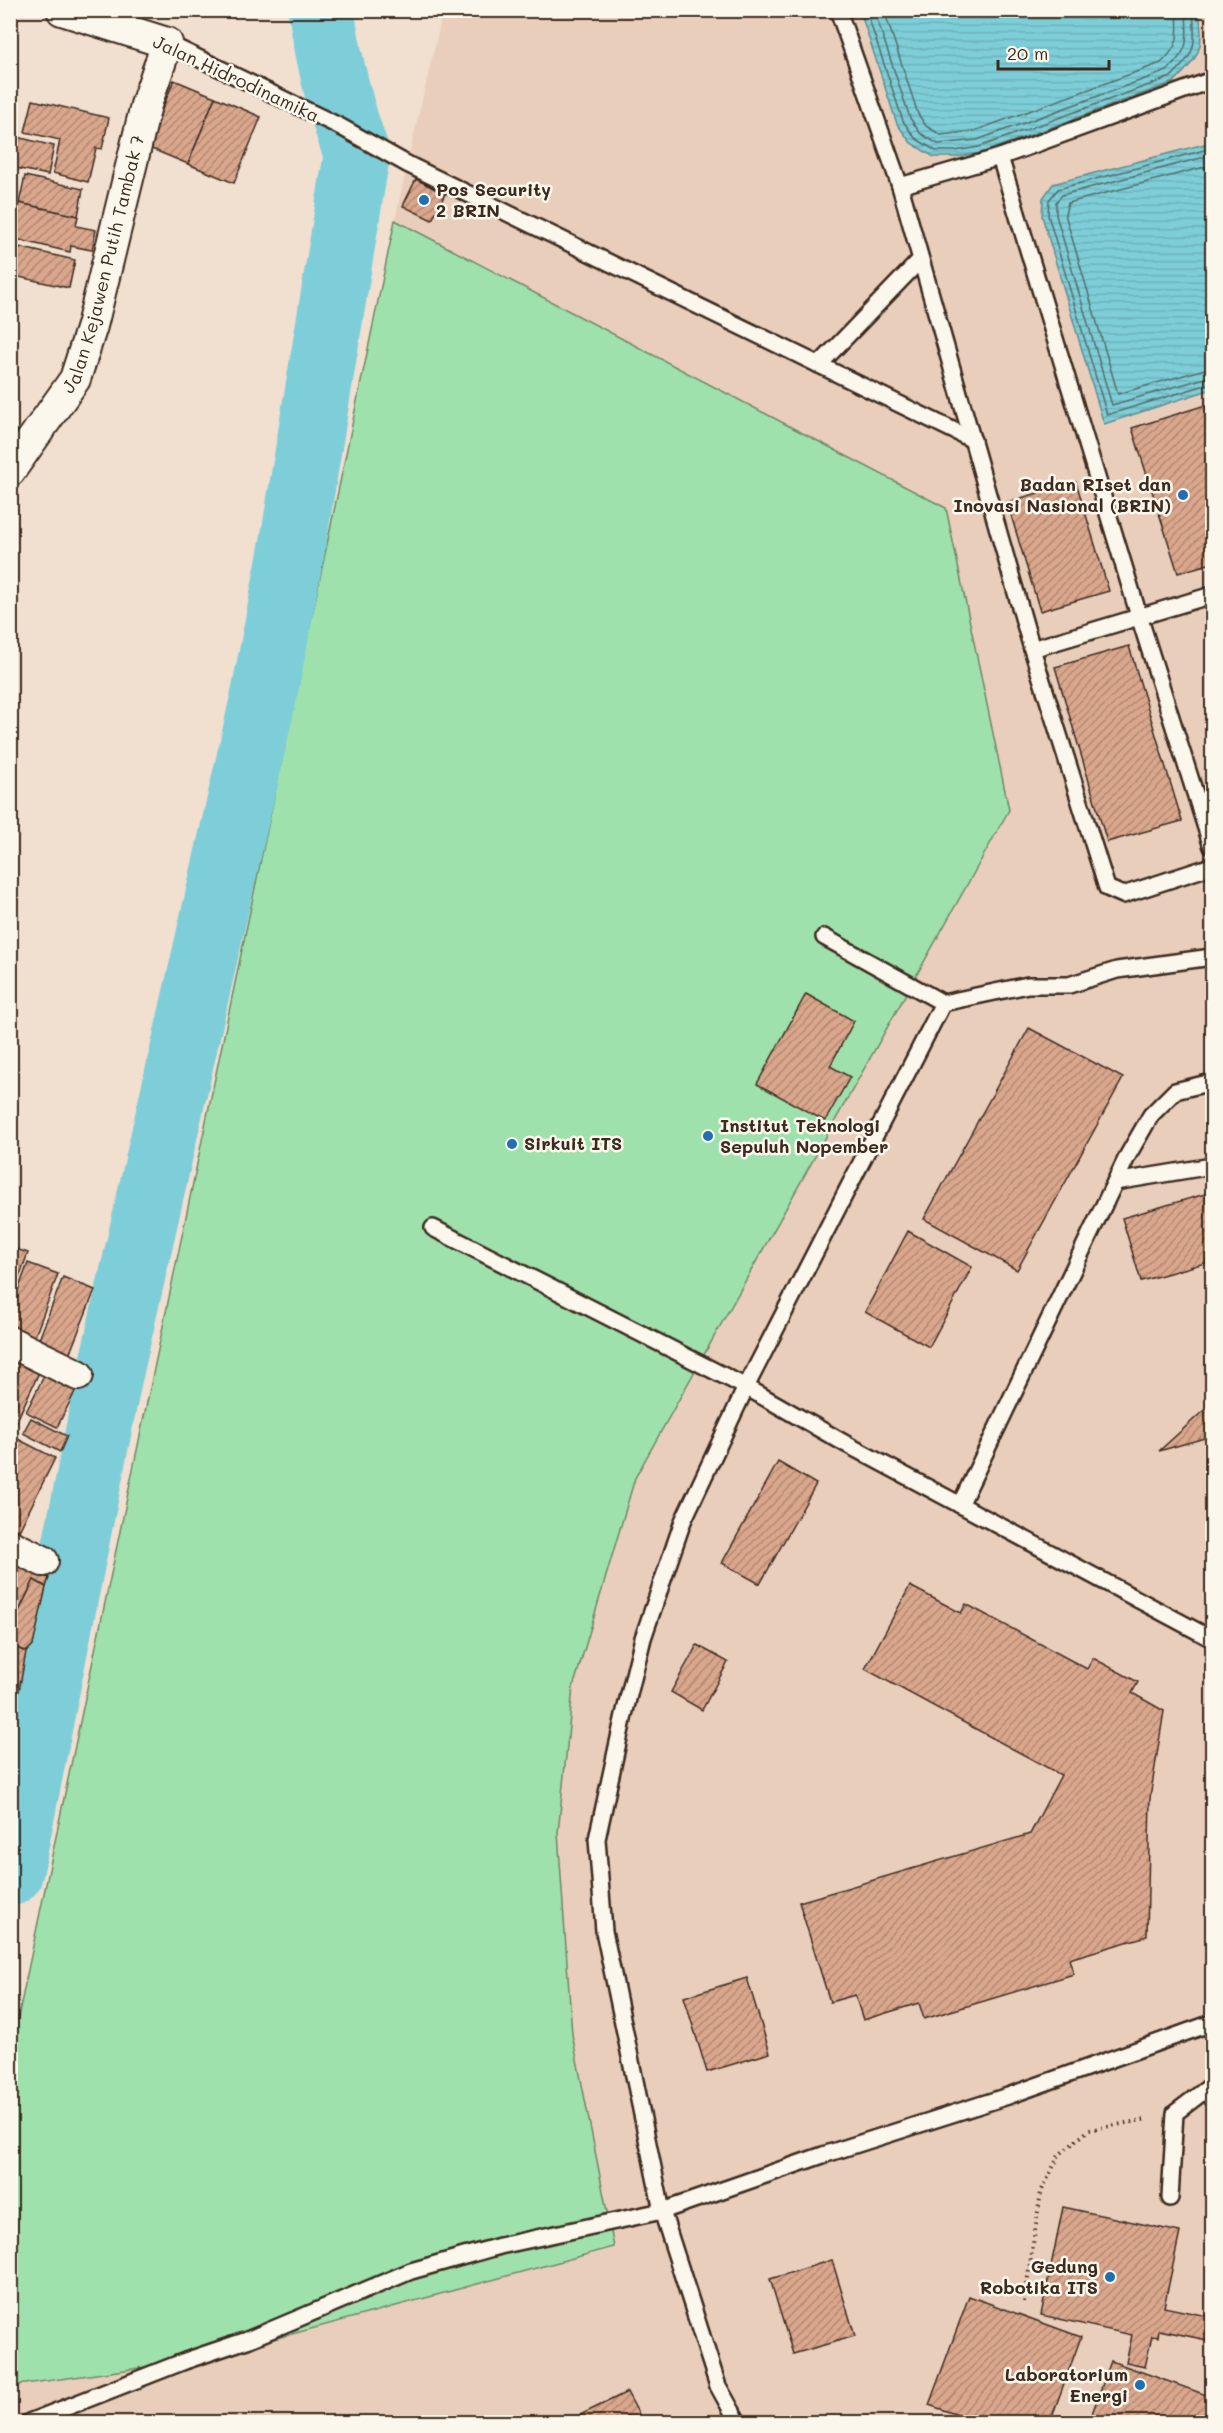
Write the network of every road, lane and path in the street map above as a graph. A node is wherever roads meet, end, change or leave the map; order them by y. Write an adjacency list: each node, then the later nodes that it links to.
1 (62, 10): 3 (street, Jalan Hidrodinamika)
2 (838, 10): 6 (lane)
3 (167, 43): 8 (lane, Jalan Hidrodinamika); 10 (street, Jalan Kejawen Putih Tambak 7)
4 (1212, 80): 5 (lane)
5 (1000, 157): 6 (lane); 12 (lane)
6 (900, 186): 7 (lane)
7 (920, 260): 8 (lane); 9 (lane)
8 (819, 365): 9 (lane, Jalan Hidrodinamika)
9 (972, 441): 13 (lane)
10 (10, 471)
11 (1212, 595): 12 (lane)
12 (1138, 616): 13 (lane); 14 (lane)
13 (1032, 650): 15 (lane)
14 (1212, 847)
15 (1212, 866)
16 (824, 937): 18 (lane)
17 (1212, 957): 18 (lane)
18 (943, 1003): 25 (lane)
19 (1212, 1084): 21 (lane)
20 (1212, 1166): 21 (lane)
21 (1115, 1182): 26 (lane)
22 (433, 1228): 25 (lane)
23 (10, 1342): 24 (street)
24 (78, 1375)
25 (746, 1388): 26 (lane); 34 (lane)
26 (960, 1505): 29 (lane)
27 (10, 1545): 28 (street)
28 (43, 1561)
29 (1212, 1639)
30 (1212, 2022): 34 (lane)
31 (1212, 2085): 32 (lane)
32 (1175, 2113): 33 (lane); 35 (path)
33 (1170, 2198)
34 (662, 2211): 36 (lane); 37 (lane)
35 (1024, 2302)
36 (29, 2422)
37 (738, 2422)

